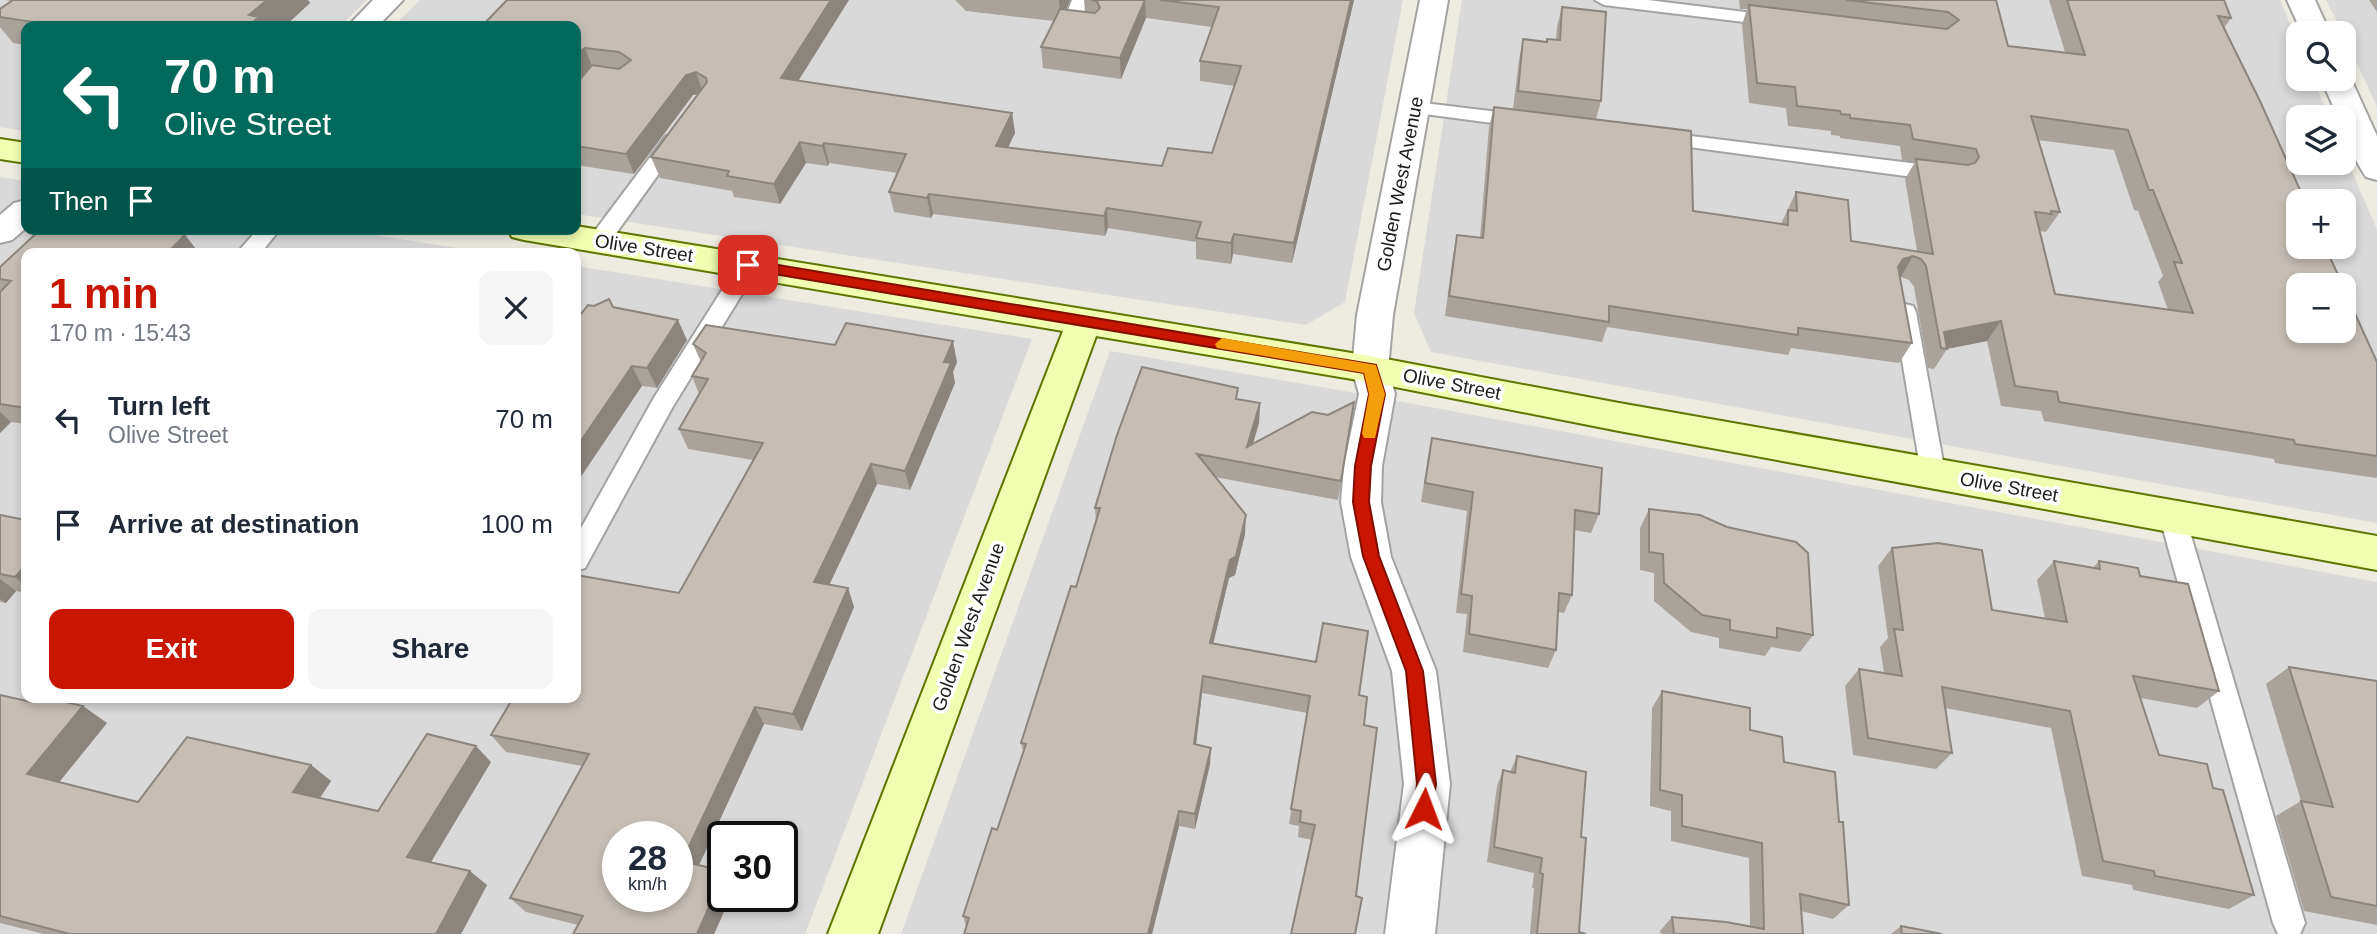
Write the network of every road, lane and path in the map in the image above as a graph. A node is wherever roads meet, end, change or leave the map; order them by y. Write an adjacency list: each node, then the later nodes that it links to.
1 (389, 0): 6 (street)
2 (1082, 0): 9 (lane)
3 (1434, 0): 11 (street, Golden West Avenue)
4 (1604, 0): 8 (lane)
5 (2301, 0): 7 (street)
6 (367, 21)
7 (2311, 21)
8 (1799, 24)
9 (1090, 27)
10 (2341, 91): 17 (street)
11 (1416, 108): 13 (lane); 28 (street, Golden West Avenue)
12 (686, 123): 23 (lane)
13 (1540, 123)
14 (1637, 136): 18 (lane)
15 (0, 149): 16 (street)
16 (21, 152)
17 (2377, 170)
18 (1955, 176)
19 (21, 215): 20 (street)
20 (0, 232)
21 (264, 235): 24 (lane)
22 (562, 235): 23 (street, Olive Street)
23 (599, 241): 25 (street, Olive Street)
24 (253, 248)
25 (748, 265): 27 (street, Olive Street); 31 (lane)
26 (1900, 287): 29 (lane)
27 (1084, 321): 28 (street, Olive Street); 34 (street, Golden West Avenue)
28 (1370, 369): 29 (street, Olive Street); 35 (street, Golden West Avenue)
29 (1933, 473): 30 (street, Olive Street)
30 (2172, 515): 32 (street, Olive Street); 33 (lane)
31 (581, 551)
32 (2377, 554)
33 (2289, 923)
34 (853, 934)
35 (1410, 934)

